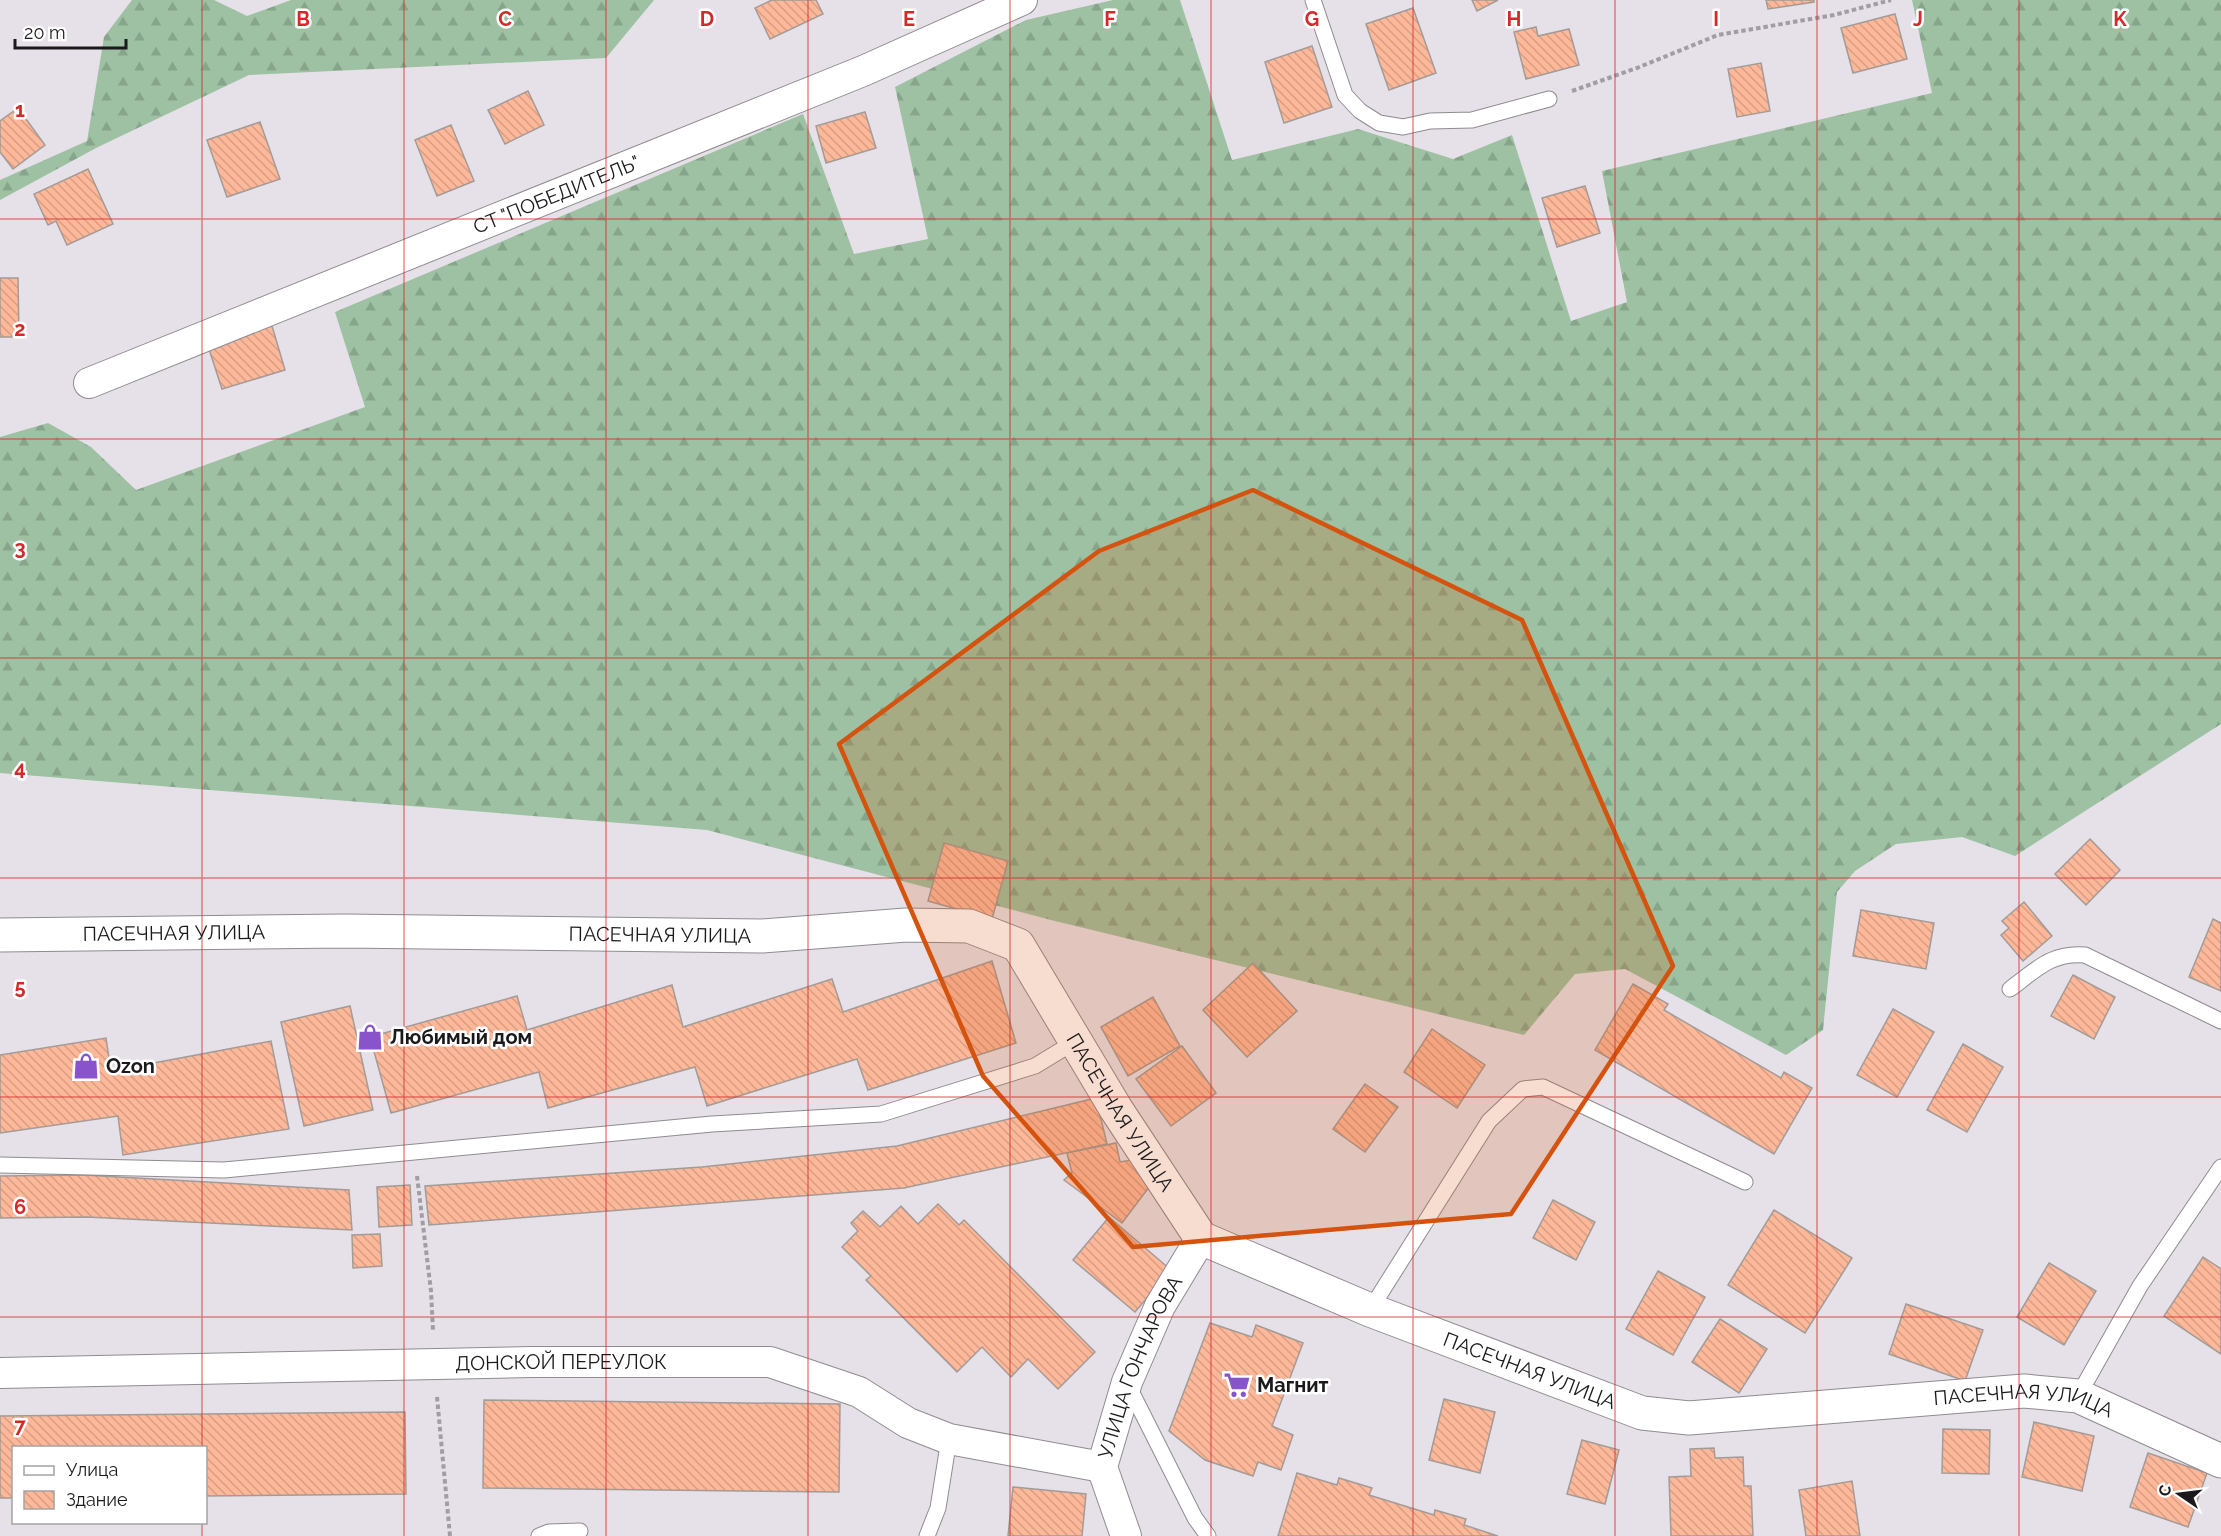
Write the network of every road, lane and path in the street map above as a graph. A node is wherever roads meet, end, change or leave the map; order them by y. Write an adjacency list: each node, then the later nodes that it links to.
1 (1023, 0): 5 (street, СТ "ПОБЕДИТЕЛЬ")
2 (1313, 0): 4 (lane)
3 (1891, 0): 4 (path)
4 (1549, 99)
5 (89, 383)
6 (0, 935): 9 (street, ПАСЕЧНАЯ УЛИЦА)
7 (2010, 988): 8 (lane)
8 (2221, 1021)
9 (1076, 1041): 10 (lane); 14 (street, ПАСЕЧНАЯ УЛИЦА)
10 (414, 1152): 11 (lane); 16 (path)
11 (0, 1165)
12 (2221, 1167): 19 (lane)
13 (1745, 1182): 15 (lane)
14 (1201, 1238): 15 (street, ПАСЕЧНАЯ УЛИЦА); 18 (street, УЛИЦА ГОНЧАРОВА)
15 (1370, 1310): 19 (street, ПАСЕЧНАЯ УЛИЦА)
16 (434, 1364): 17 (street, ДОНСКОЙ ПЕРЕУЛОК); 20 (street, ДОНСКОЙ ПЕРЕУЛОК); 24 (path)
17 (0, 1373)
18 (1126, 1382): 22 (street, УЛИЦА ГОНЧАРОВА); 28 (lane)
19 (2078, 1396): 21 (street, ПАСЕЧНАЯ УЛИЦА)
20 (949, 1438): 22 (street, ДОНСКОЙ ПЕРЕУЛОК); 26 (lane)
21 (2221, 1461)
22 (1102, 1467): 27 (street, УЛИЦА ГОНЧАРОВА)
23 (580, 1531): 25 (lane)
24 (450, 1536)
25 (538, 1536)
26 (927, 1536)
27 (1126, 1536)
28 (1209, 1536)

